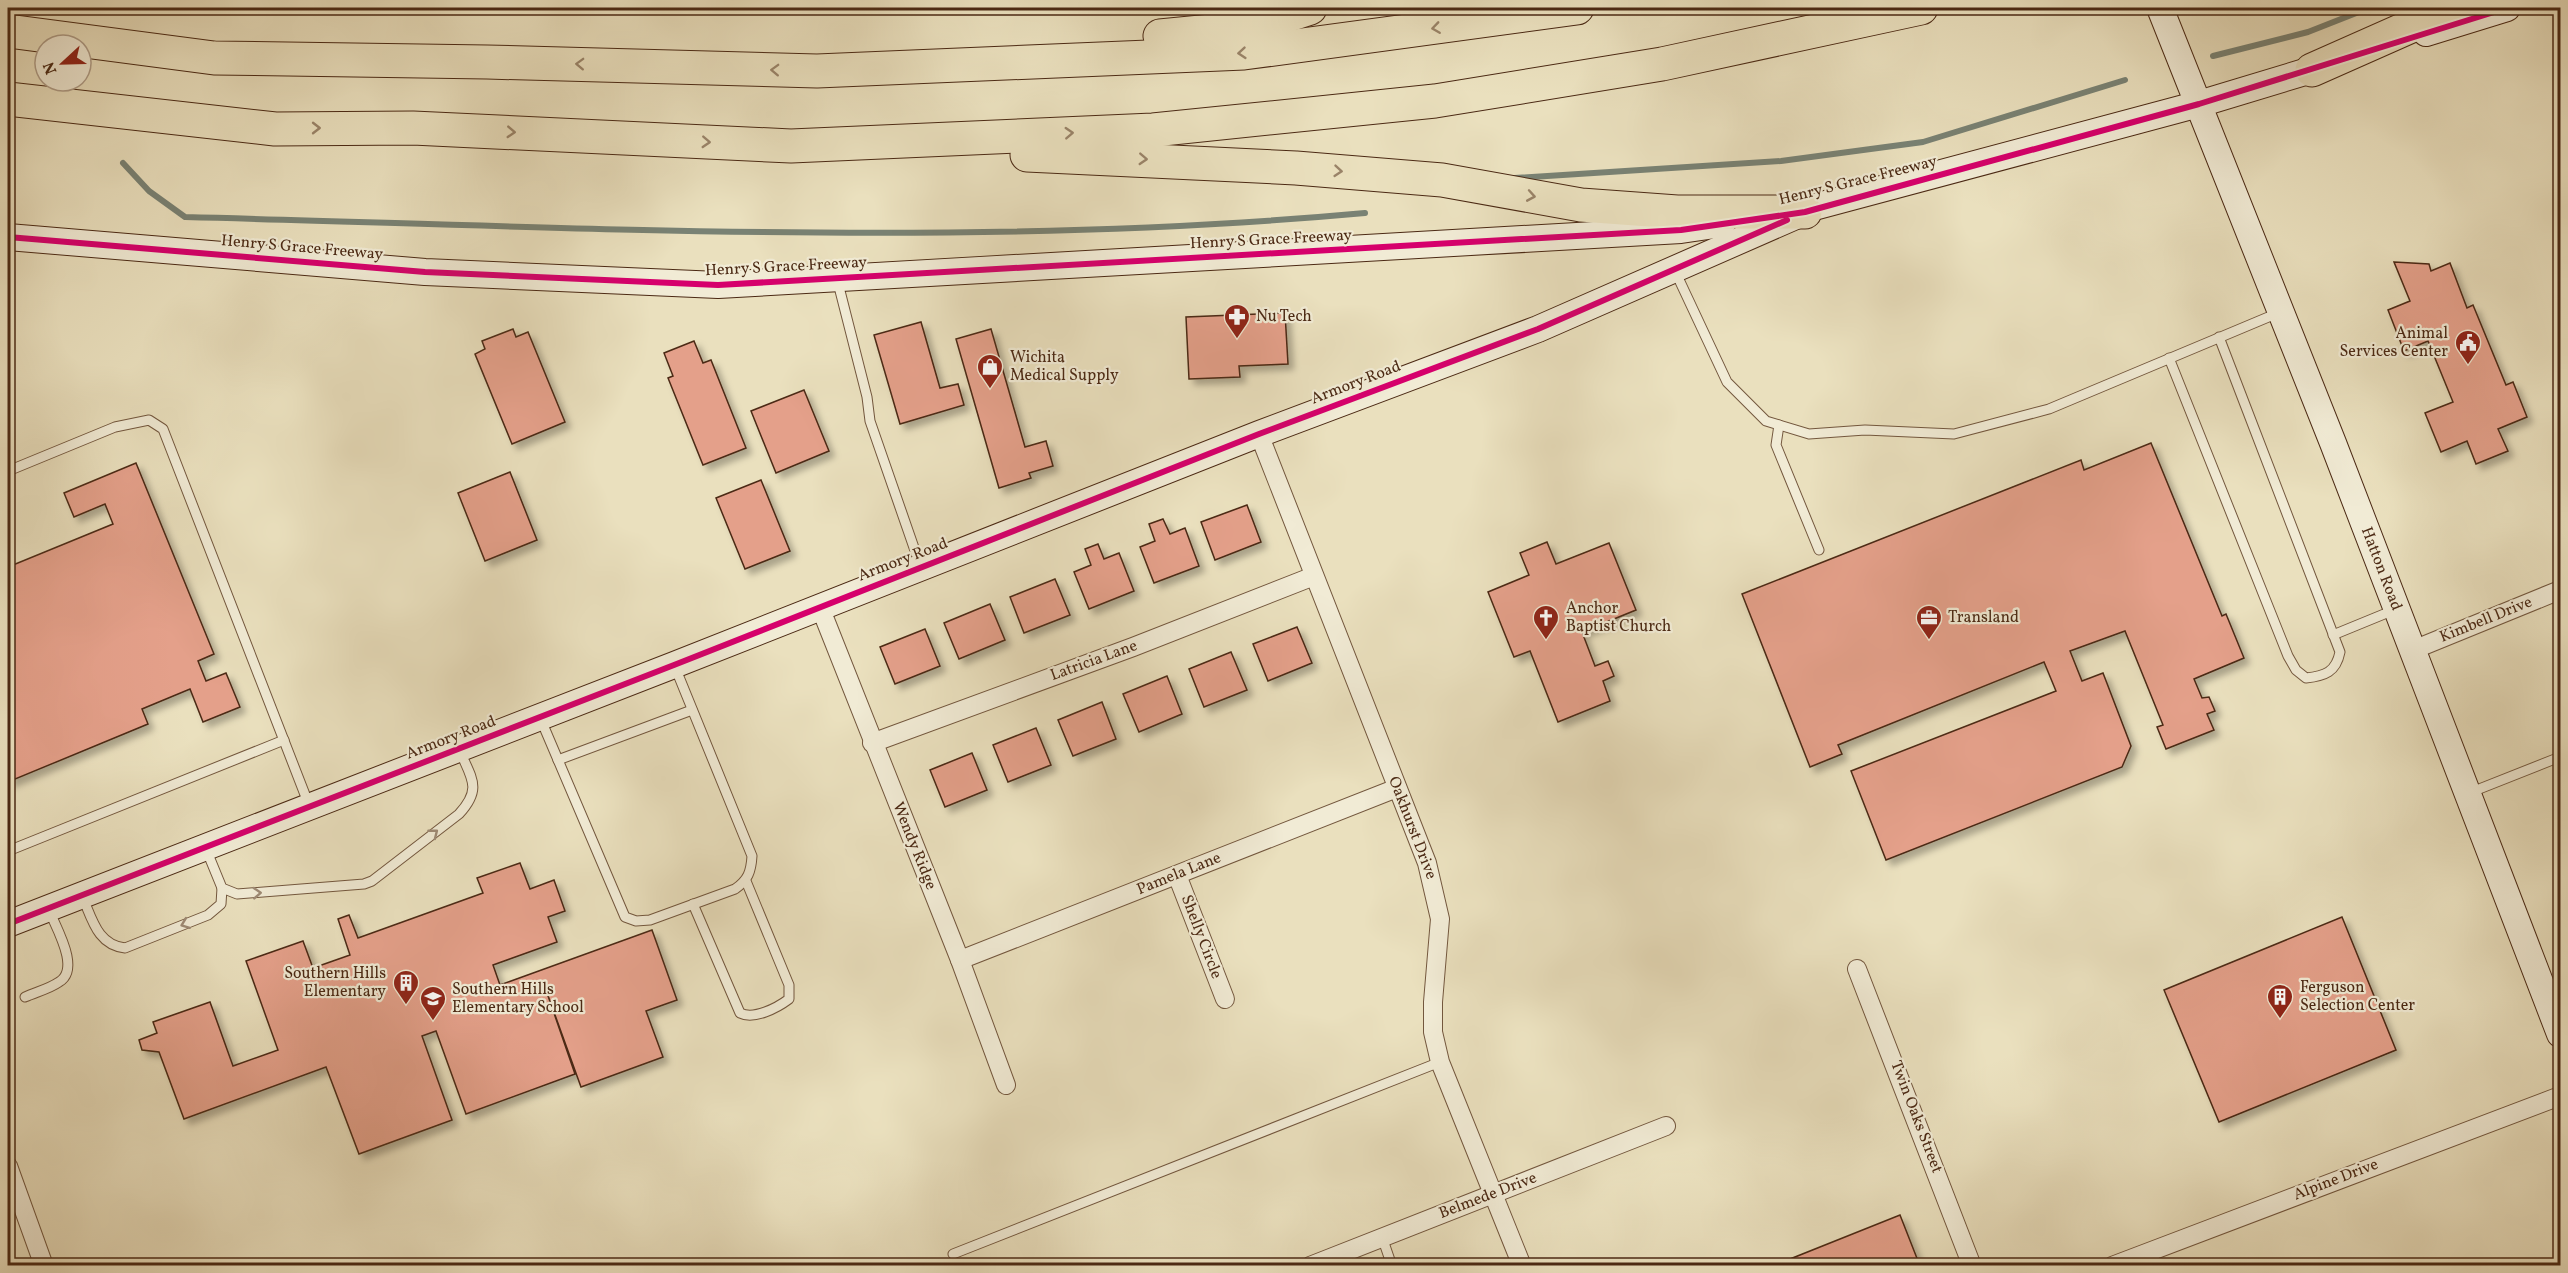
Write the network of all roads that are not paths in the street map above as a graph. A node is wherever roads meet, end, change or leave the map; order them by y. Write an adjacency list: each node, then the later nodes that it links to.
1 (1310, 8): 11 (highway)
2 (1577, 8): 11 (highway, one-way to 11)
3 (1921, 8): 16 (highway, one-way to 3)
4 (2160, 8): 13 (street, Hatton Road)
5 (2452, 8): 10 (highway)
6 (2507, 8): 10 (street, Henry S Grace Freeway)
7 (8, 15): 9 (highway)
8 (8, 31): 9 (highway)
9 (214, 58): 11 (highway, one-way to 9)
10 (2312, 70): 13 (street, Henry S Grace Freeway)
11 (817, 71)
12 (8, 99): 15 (highway)
13 (2199, 104): 17 (street, Henry S Grace Freeway); 21 (street, Hatton Road)
14 (8, 116): 15 (highway)
15 (275, 129): 16 (highway, one-way to 16)
16 (791, 146): 17 (highway, one-way to 17)
17 (1805, 212): 19 (street, Armory Road); 20 (street, Henry S Grace Freeway)
18 (8, 237): 20 (street, Henry S Grace Freeway)
19 (1674, 268): 24 (lane); 25 (street, Armory Road)
20 (837, 278): 28 (lane)
21 (2281, 312): 22 (lane); 32 (street, Hatton Road)
22 (2219, 337): 23 (lane); 33 (lane)
23 (2169, 358): 24 (lane); 33 (lane)
24 (1779, 425): 27 (lane)
25 (1259, 434): 28 (street, Armory Road); 29 (street, Oakhurst Drive)
26 (8, 471): 38 (lane)
27 (1819, 550)
28 (921, 567): 31 (street, Armory Road)
29 (1314, 576): 39 (street, Latricia Lane); 43 (street, Oakhurst Drive)
30 (2560, 590): 34 (street, Kimbell Drive)
31 (820, 607): 35 (street, Armory Road); 39 (street, Wendy Ridge)
32 (2397, 609): 33 (lane); 34 (street, Hatton Road)
33 (2333, 635)
34 (2413, 650): 44 (street, Hatton Road)
35 (674, 665): 36 (lane); 37 (street, Armory Road)
36 (692, 710): 42 (lane); 49 (lane)
37 (540, 718): 40 (street, Armory Road); 42 (lane)
38 (284, 740): 45 (lane); 47 (lane)
39 (873, 743): 55 (street, Wendy Ridge)
40 (459, 749): 45 (street, Armory Road); 50 (lane, one-way to 40)
41 (2560, 757): 44 (lane)
42 (558, 760): 52 (lane)
43 (1397, 788): 48 (street, Pamela Lane); 60 (street, Oakhurst Drive)
44 (2469, 793): 59 (street, Hatton Road)
45 (310, 807): 46 (street, Armory Road)
46 (206, 847): 50 (lane); 51 (street, Armory Road)
47 (8, 851)
48 (1177, 875): 55 (street, Pamela Lane); 58 (street, Shelly Circle)
49 (746, 881): 52 (lane); 52 (lane)
50 (222, 888): 51 (lane, one-way to 51)
51 (82, 894): 53 (street, Armory Road)
52 (693, 904)
53 (48, 908): 54 (street, Armory Road); 57 (lane)
54 (8, 924)
55 (960, 960): 61 (street, Wendy Ridge)
56 (1857, 969): 72 (street, Twin Oaks Street)
57 (25, 996)
58 (1225, 999)
59 (2559, 1026)
60 (1440, 1062): 65 (street, Oakhurst Drive); 67 (lane)
61 (1006, 1085)
62 (2560, 1096): 73 (street, Alpine Drive)
63 (1666, 1126): 65 (street, Belmede Drive)
64 (8, 1166): 68 (street)
65 (1494, 1193): 66 (street, Belmede Drive); 71 (street, Oakhurst Drive)
66 (1382, 1237): 69 (street, Belmede Drive); 70 (lane)
67 (953, 1254)
68 (44, 1266)
69 (1310, 1266)
70 (1392, 1266)
71 (1522, 1266)
72 (1972, 1266)
73 (2112, 1266)

